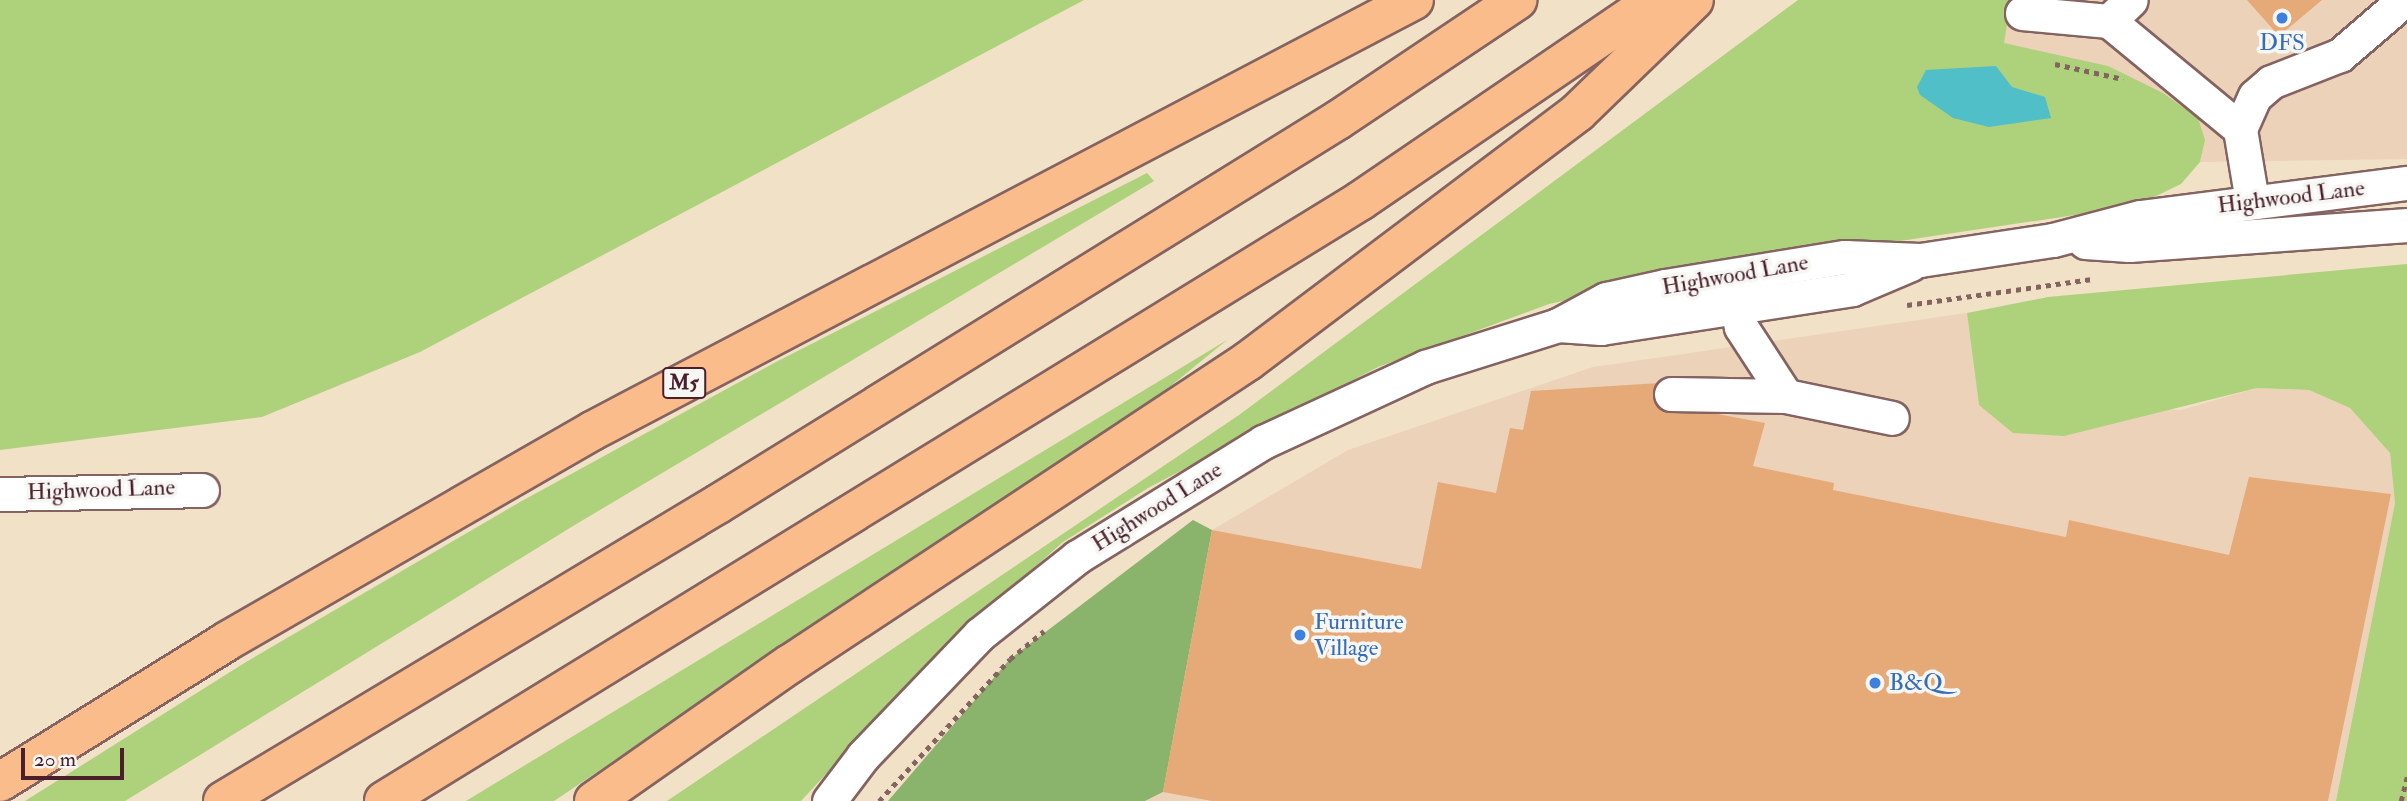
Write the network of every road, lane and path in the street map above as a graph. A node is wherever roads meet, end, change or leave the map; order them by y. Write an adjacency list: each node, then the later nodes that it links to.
1 (1517, 0): 26 (highway)
2 (1655, 0): 27 (highway)
3 (1694, 0): 28 (highway)
4 (2404, 0): 8 (street)
5 (1404, 6): 25 (highway, M5)
6 (2120, 10): 7 (street); 8 (street)
7 (2022, 13)
8 (2240, 129): 10 (street)
9 (2407, 183): 10 (street, Highwood Lane)
10 (2252, 201): 12 (street, Highwood Lane)
11 (2407, 225): 12 (street, Highwood Lane)
12 (2053, 240): 13 (street, Highwood Lane)
13 (1920, 260): 16 (street, Highwood Lane); 17 (street, Highwood Lane)
14 (2106, 278): 15 (path)
15 (1901, 306)
16 (1737, 307): 17 (street, Highwood Lane); 19 (street)
17 (1558, 324): 29 (street, Highwood Lane)
18 (1671, 394): 19 (street)
19 (1786, 396): 20 (street)
20 (1892, 418)
21 (202, 490): 22 (street, Highwood Lane)
22 (0, 494)
23 (1051, 625): 30 (path)
24 (2407, 776): 31 (path)
25 (0, 782)
26 (223, 801)
27 (384, 801)
28 (594, 801)
29 (829, 801)
30 (879, 801)
31 (2401, 801)

